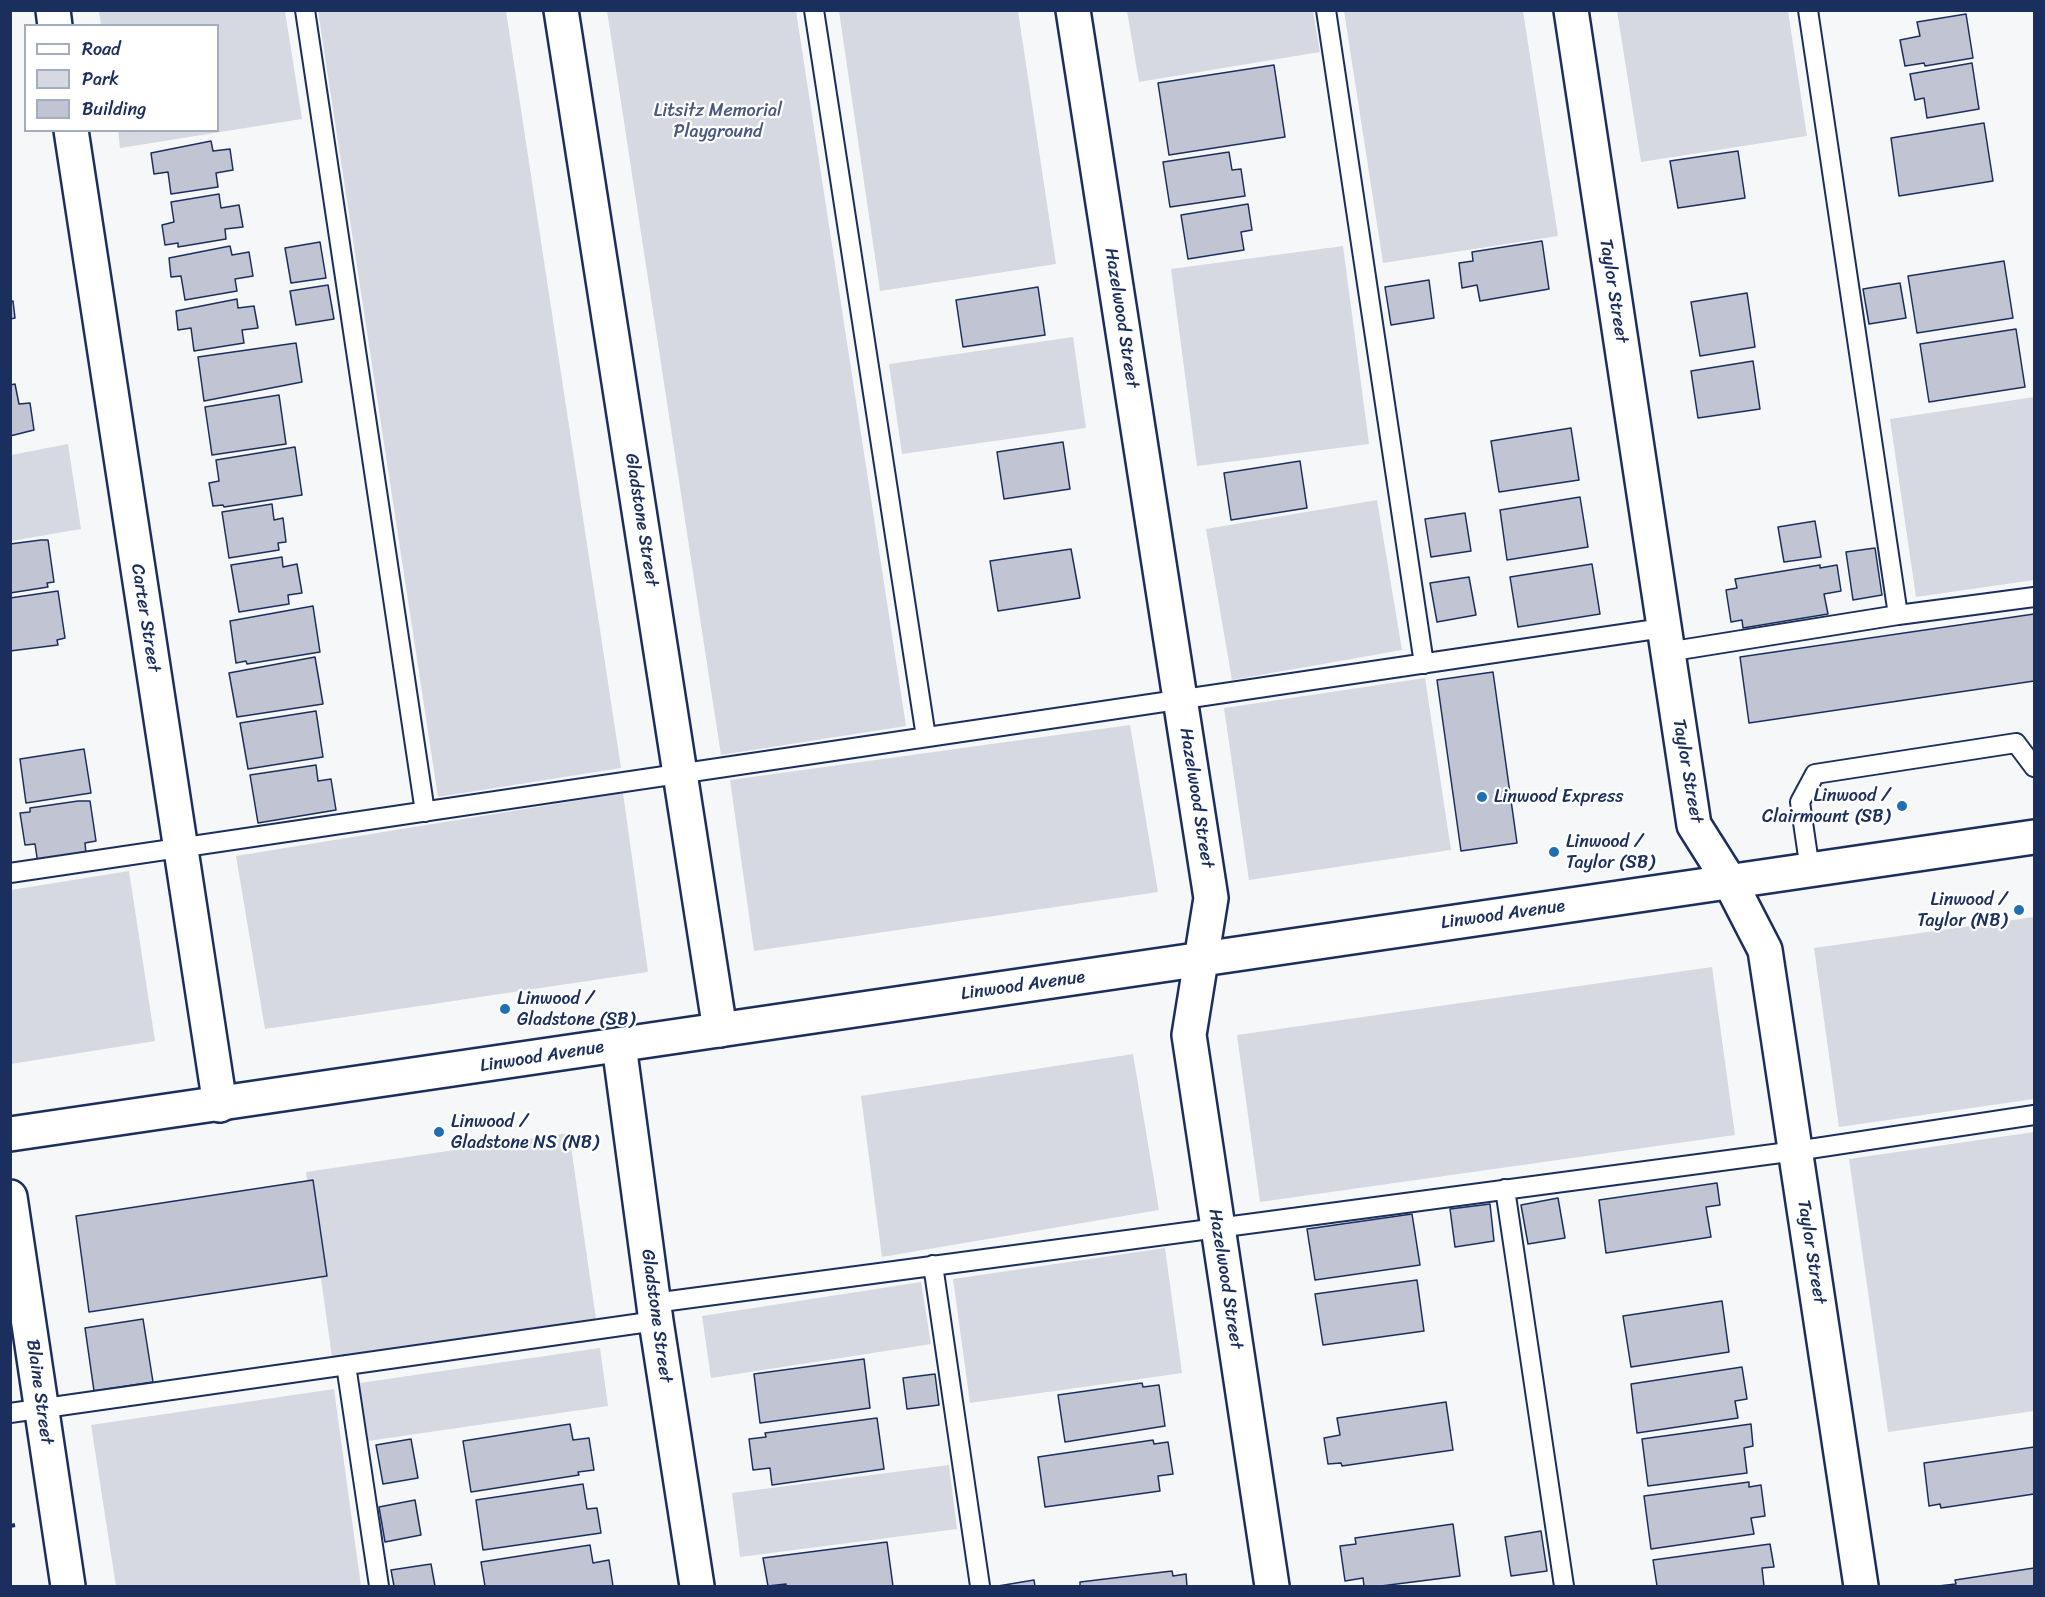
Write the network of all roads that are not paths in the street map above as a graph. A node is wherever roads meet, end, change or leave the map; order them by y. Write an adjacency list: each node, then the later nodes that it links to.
1 (305, 10): 17 (lane)
2 (561, 10): 16 (street, Gladstone Street)
3 (814, 10): 14 (lane)
4 (1073, 10): 13 (street, Hazelwood Street)
5 (1326, 10): 12 (lane)
6 (1571, 10): 11 (street, Taylor Street)
7 (1808, 10): 10 (lane)
8 (71, 132): 19 (street, Carter Street)
9 (2034, 597): 10 (lane)
10 (1898, 615): 11 (lane)
11 (1665, 640): 12 (lane); 22 (street, Taylor Street)
12 (1424, 664): 13 (lane)
13 (1180, 700): 14 (lane); 23 (street, Hazelwood Street)
14 (926, 738): 16 (lane)
15 (2034, 767): 20 (lane)
16 (680, 774): 17 (lane); 24 (street, Gladstone Street)
17 (425, 812): 19 (lane)
18 (2034, 837): 20 (street, Linwood Avenue)
19 (180, 848): 21 (lane); 26 (street, Carter Street)
20 (1810, 870): 22 (street, Linwood Avenue)
21 (10, 873)
22 (1730, 882): 23 (street, Linwood Avenue); 29 (street, Taylor Street)
23 (1199, 960): 24 (street, Linwood Avenue); 32 (street, Hazelwood Street)
24 (720, 1030): 25 (street, Linwood Avenue)
25 (619, 1045): 26 (street, Linwood Avenue); 34 (street, Gladstone Street)
26 (220, 1105): 28 (street, Linwood Avenue)
27 (2034, 1115): 29 (lane)
28 (10, 1134)
29 (1796, 1151): 30 (lane); 43 (street, Taylor Street)
30 (1505, 1189): 32 (lane); 42 (lane)
31 (10, 1197): 36 (street, Blaine Street)
32 (1217, 1226): 33 (lane); 41 (street, Hazelwood Street)
33 (933, 1265): 34 (lane); 40 (lane)
34 (655, 1312): 35 (lane); 39 (street, Gladstone Street)
35 (346, 1365): 36 (lane); 38 (lane)
36 (26, 1412): 37 (street, Blaine Street)
37 (68, 1587)
38 (379, 1587)
39 (697, 1587)
40 (980, 1587)
41 (1272, 1587)
42 (1564, 1587)
43 (1861, 1587)

